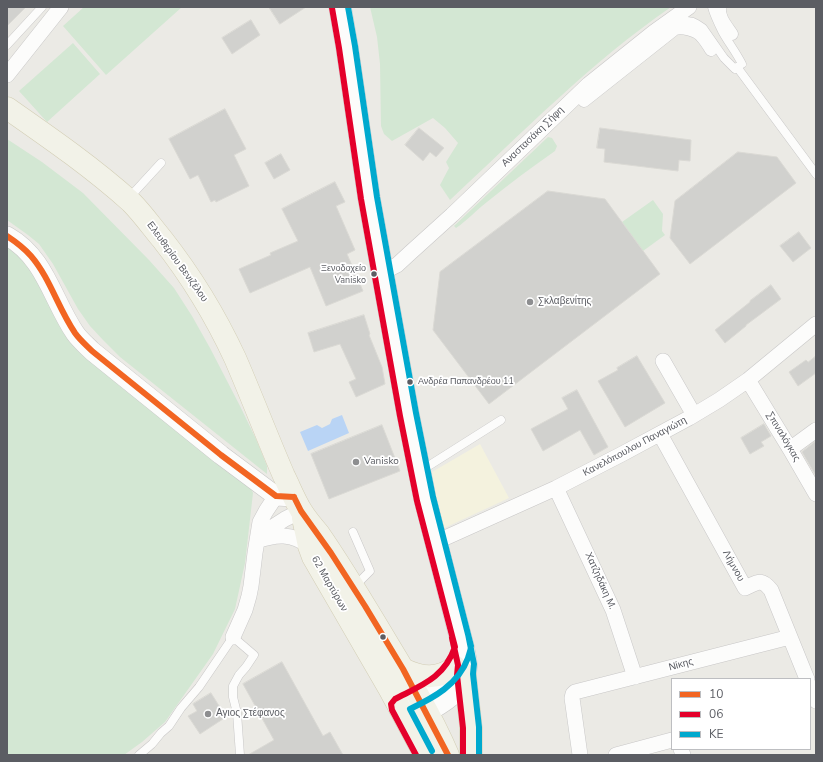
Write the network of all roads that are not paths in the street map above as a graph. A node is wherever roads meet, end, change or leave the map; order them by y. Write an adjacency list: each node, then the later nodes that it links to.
1 (42, 7): 9 (lane)
2 (61, 7): 12 (street)
3 (340, 7): 19 (main road)
4 (689, 7): 7 (street, Αναστασάκη Σήφη)
5 (712, 7): 11 (lane)
6 (720, 7): 8 (street)
7 (672, 19): 11 (lane); 19 (street, Αναστασάκη Σήφη)
8 (732, 34)
9 (7, 45)
10 (711, 50): 13 (street)
11 (738, 67): 16 (lane)
12 (7, 75)
13 (584, 101)
14 (7, 108): 17 (main road, Ελευθερίου Βενιζέλου)
15 (161, 163): 17 (lane)
16 (816, 174)
17 (127, 199): 31 (main road, Ελευθερίου Βενιζέλου)
18 (7, 236): 31 (street)
19 (383, 271): 28 (main road)
20 (816, 324): 22 (street, Κανελόπουλου Παναγιώτη)
21 (663, 361): 23 (street)
22 (748, 380): 23 (street, Κανελόπουλου Παναγιώτη); 27 (street, Σπιναλόγκας)
23 (694, 415): 26 (street, Κανελόπουλου Παναγιώτη)
24 (501, 420): 28 (lane)
25 (816, 430): 27 (street)
26 (660, 434): 29 (street, Κανελόπουλου Παναγιώτη); 37 (street, Λήμνου)
27 (790, 449): 30 (street, Σπιναλόγκας)
28 (419, 472): 34 (main road)
29 (556, 488): 34 (street, Κανελόπουλου Παναγιώτη); 41 (street, Χατζηδάκη Μ.)
30 (816, 494)
31 (291, 501): 33 (street); 33 (street); 35 (main road, 62 Μαρτύρων); 36 (main road, 62 Μαρτύρων)
32 (353, 532): 36 (lane)
33 (256, 541): 35 (street); 38 (street)
34 (436, 542): 40 (main road)
35 (309, 546): 46 (main road, 62 Μαρτύρων)
36 (353, 588): 39 (main road, 62 Μαρτύρων)
37 (790, 636): 41 (street, Νίκης); 42 (street, Λήμνου)
38 (233, 637): 48 (lane); 49 (lane)
39 (403, 669): 40 (main road); 45 (main road, 62 Μαρτύρων)
40 (460, 671): 45 (main road); 52 (main road)
41 (634, 677): 53 (street, Νίκης)
42 (807, 678)
43 (811, 688): 44 (street)
44 (816, 701)
45 (422, 703): 46 (main road); 51 (main road, 62 Μαρτύρων)
46 (403, 714): 50 (main road, 62 Μαρτύρων)
47 (671, 740): 54 (street)
48 (139, 755)
49 (240, 755)
50 (425, 755)
51 (448, 755)
52 (471, 755)
53 (580, 755)
54 (616, 755)

